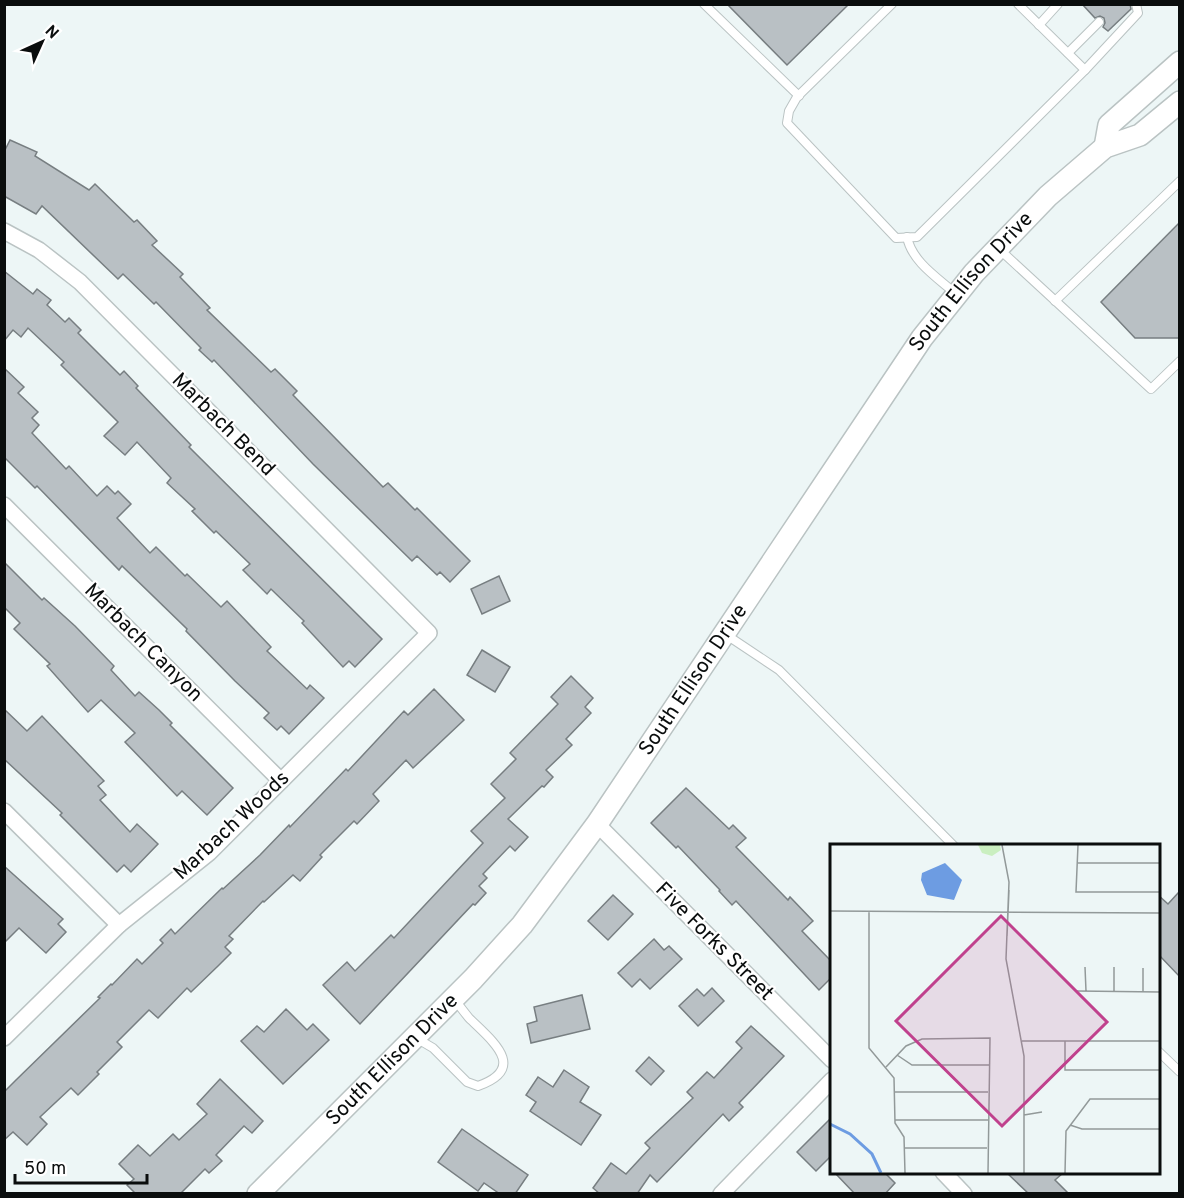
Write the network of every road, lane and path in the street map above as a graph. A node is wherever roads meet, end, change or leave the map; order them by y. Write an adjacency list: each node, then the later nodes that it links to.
1 (704, 4): 11 (lane)
2 (891, 4): 11 (lane)
3 (1018, 4): 7 (lane)
4 (1058, 4): 7 (lane)
5 (1136, 4): 10 (lane)
6 (1099, 22): 8 (lane)
7 (1039, 25): 8 (lane)
8 (1068, 53): 10 (lane)
9 (1179, 62): 13 (street)
10 (1085, 70): 16 (lane)
11 (799, 96): 16 (lane)
12 (1179, 102): 13 (street, South Ellison Drive)
13 (1105, 147): 17 (street, South Ellison Drive)
14 (1179, 181): 19 (lane)
15 (4, 231): 22 (street, Marbach Bend)
16 (907, 237): 18 (lane)
17 (998, 248): 18 (street, South Ellison Drive); 19 (lane)
18 (957, 294): 23 (street, South Ellison Drive)
19 (1055, 301): 20 (lane)
20 (1179, 361)
21 (4, 505): 24 (street, Marbach Canyon)
22 (429, 633): 24 (street, Marbach Woods)
23 (723, 634): 26 (street, South Ellison Drive); 27 (lane)
24 (280, 781): 28 (street, Marbach Woods)
25 (4, 811): 28 (street)
26 (597, 824): 29 (street, South Ellison Drive); 33 (street, Five Forks Street)
27 (952, 844)
28 (119, 925): 31 (street, Marbach Woods)
29 (454, 998): 30 (street, South Ellison Drive); 30 (lane)
30 (415, 1037): 37 (street, South Ellison Drive)
31 (4, 1038)
32 (1160, 1053): 34 (lane)
33 (830, 1059)
34 (1179, 1072)
35 (830, 1081): 38 (street)
36 (945, 1174): 39 (street)
37 (258, 1194)
38 (721, 1194)
39 (964, 1194)

